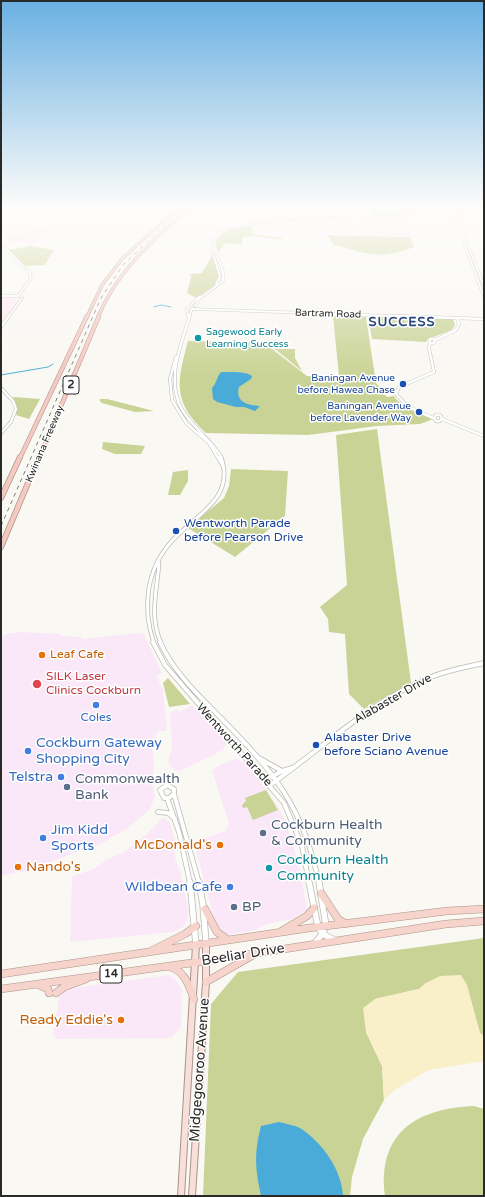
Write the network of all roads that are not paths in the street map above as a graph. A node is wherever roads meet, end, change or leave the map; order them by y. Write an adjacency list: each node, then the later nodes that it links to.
1 (21, 264): 10 (street)
2 (118, 264): 24 (highway, Kwinana Freeway / 2)
3 (131, 264): 25 (highway, Kwinana Freeway / 2)
4 (217, 264): 12 (street)
5 (219, 264): 13 (street)
6 (472, 264): 11 (street)
7 (475, 264): 8 (street)
8 (484, 286)
9 (1, 296): 10 (street)
10 (20, 296): 19 (street)
11 (484, 297)
12 (191, 305): 13 (street); 15 (street)
13 (195, 306): 14 (street, Bartram Road); 16 (street)
14 (201, 308): 16 (street, Bartram Road); 17 (street, Bartram Road)
15 (187, 309): 16 (street); 23 (street)
16 (193, 309): 23 (street, Wentworth Parade)
17 (457, 318): 18 (street, Bartram Road); 22 (street)
18 (484, 319)
19 (1, 327)
20 (1, 388): 21 (street)
21 (1, 433)
22 (484, 436)
23 (224, 468): 26 (street, Wentworth Parade)
24 (1, 498)
25 (1, 547)
26 (159, 563): 28 (street, Wentworth Parade); 29 (street, Wentworth Parade)
27 (484, 663): 31 (street, Alabaster Drive)
28 (210, 707): 29 (street); 30 (street, Wentworth Parade)
29 (204, 711): 34 (street, Wentworth Parade)
30 (256, 757): 32 (street); 33 (street, Wentworth Parade)
31 (292, 768): 32 (street, Alabaster Drive); 33 (street, Alabaster Drive)
32 (282, 771): 33 (street, Alabaster Drive)
33 (275, 779): 34 (street, Alabaster Drive); 35 (street, Alabaster Drive); 40 (street, Wentworth Parade)
34 (266, 780): 35 (street, Wentworth Parade)
35 (270, 785): 41 (street, Wentworth Parade)
36 (174, 794): 37 (street); 37 (street); 42 (street)
37 (167, 798): 39 (street)
38 (158, 812): 39 (street)
39 (176, 820): 46 (street)
40 (321, 893): 45 (highway); 47 (street, Wentworth Parade)
41 (314, 908): 47 (street, Wentworth Parade); 48 (highway)
42 (205, 909): 50 (highway); 52 (street)
43 (484, 909): 45 (highway, Beeliar Drive / 14)
44 (484, 921): 51 (highway, Beeliar Drive / 14)
45 (346, 924): 47 (highway, Beeliar Drive / 14)
46 (196, 926): 53 (street); 55 (highway)
47 (322, 927): 48 (highway, Beeliar Drive / 14); 49 (street, Wentworth Parade)
48 (278, 933): 50 (highway, Beeliar Drive / 14)
49 (324, 934): 51 (street, Wentworth Parade); 54 (street)
50 (229, 940): 52 (highway, Beeliar Drive / 14)
51 (336, 941): 54 (highway, Beeliar Drive / 14)
52 (206, 944): 53 (highway, Beeliar Drive / 14); 57 (main road, Midgegooroo Avenue)
53 (196, 945): 55 (highway, Beeliar Drive / 14); 58 (main road, Midgegooroo Avenue)
54 (306, 946): 56 (highway, Beeliar Drive / 14)
55 (148, 952): 60 (highway, Beeliar Drive / 14)
56 (257, 953): 57 (highway, Beeliar Drive / 14); 62 (highway)
57 (206, 961): 58 (highway, Beeliar Drive / 14); 62 (main road, Midgegooroo Avenue)
58 (195, 962): 59 (highway, Beeliar Drive / 14); 65 (main road, Midgegooroo Avenue)
59 (167, 967): 61 (highway, Beeliar Drive / 14); 65 (highway)
60 (1, 974)
61 (95, 976): 63 (highway, Beeliar Drive / 14); 63 (highway)
62 (206, 982): 67 (main road, Midgegooroo Avenue)
63 (38, 984): 64 (highway, Beeliar Drive / 14)
64 (1, 989)
65 (194, 999): 66 (main road, Midgegooroo Avenue)
66 (181, 1196)
67 (192, 1196)

